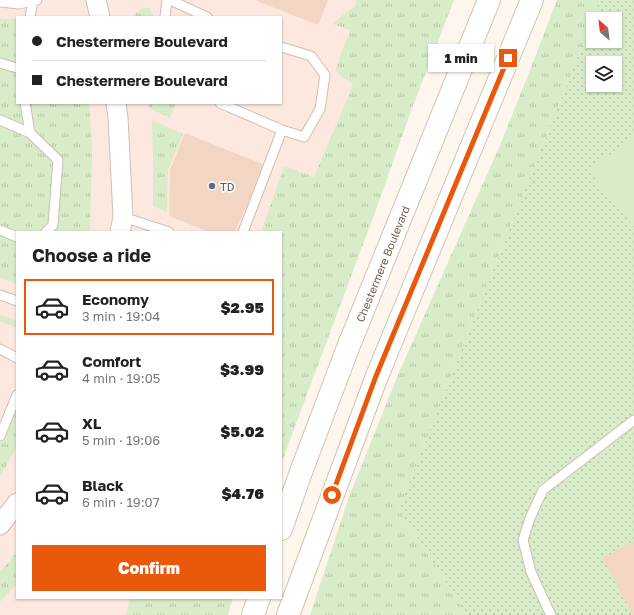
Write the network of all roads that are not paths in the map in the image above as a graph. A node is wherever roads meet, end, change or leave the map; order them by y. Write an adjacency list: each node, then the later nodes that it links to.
1 (35, 0): 6 (lane); 7 (lane)
2 (96, 0): 8 (street)
3 (169, 0): 9 (lane); 10 (lane)
4 (489, 0): 35 (main road, Chestermere Boulevard)
5 (532, 0): 38 (main road)
6 (0, 2)
7 (30, 16)
8 (100, 16)
9 (165, 16)
10 (205, 16)
11 (282, 47): 18 (lane)
12 (0, 62): 13 (lane)
13 (16, 68)
14 (25, 104): 19 (lane)
15 (116, 104): 20 (street)
16 (222, 104): 18 (lane)
17 (0, 120): 19 (lane)
18 (282, 130): 24 (lane)
19 (30, 133): 22 (lane)
20 (122, 225): 23 (lane)
21 (0, 230): 25 (lane)
22 (47, 231)
23 (162, 231)
24 (243, 231)
25 (16, 237)
26 (0, 295): 27 (lane)
27 (16, 302)
28 (0, 349): 29 (lane)
29 (16, 357)
30 (16, 397): 32 (lane)
31 (634, 420): 39 (lane)
32 (0, 436)
33 (16, 504): 34 (street)
34 (0, 525)
35 (282, 526)
36 (259, 599): 37 (main road)
37 (253, 615)
38 (288, 615)
39 (551, 615)

